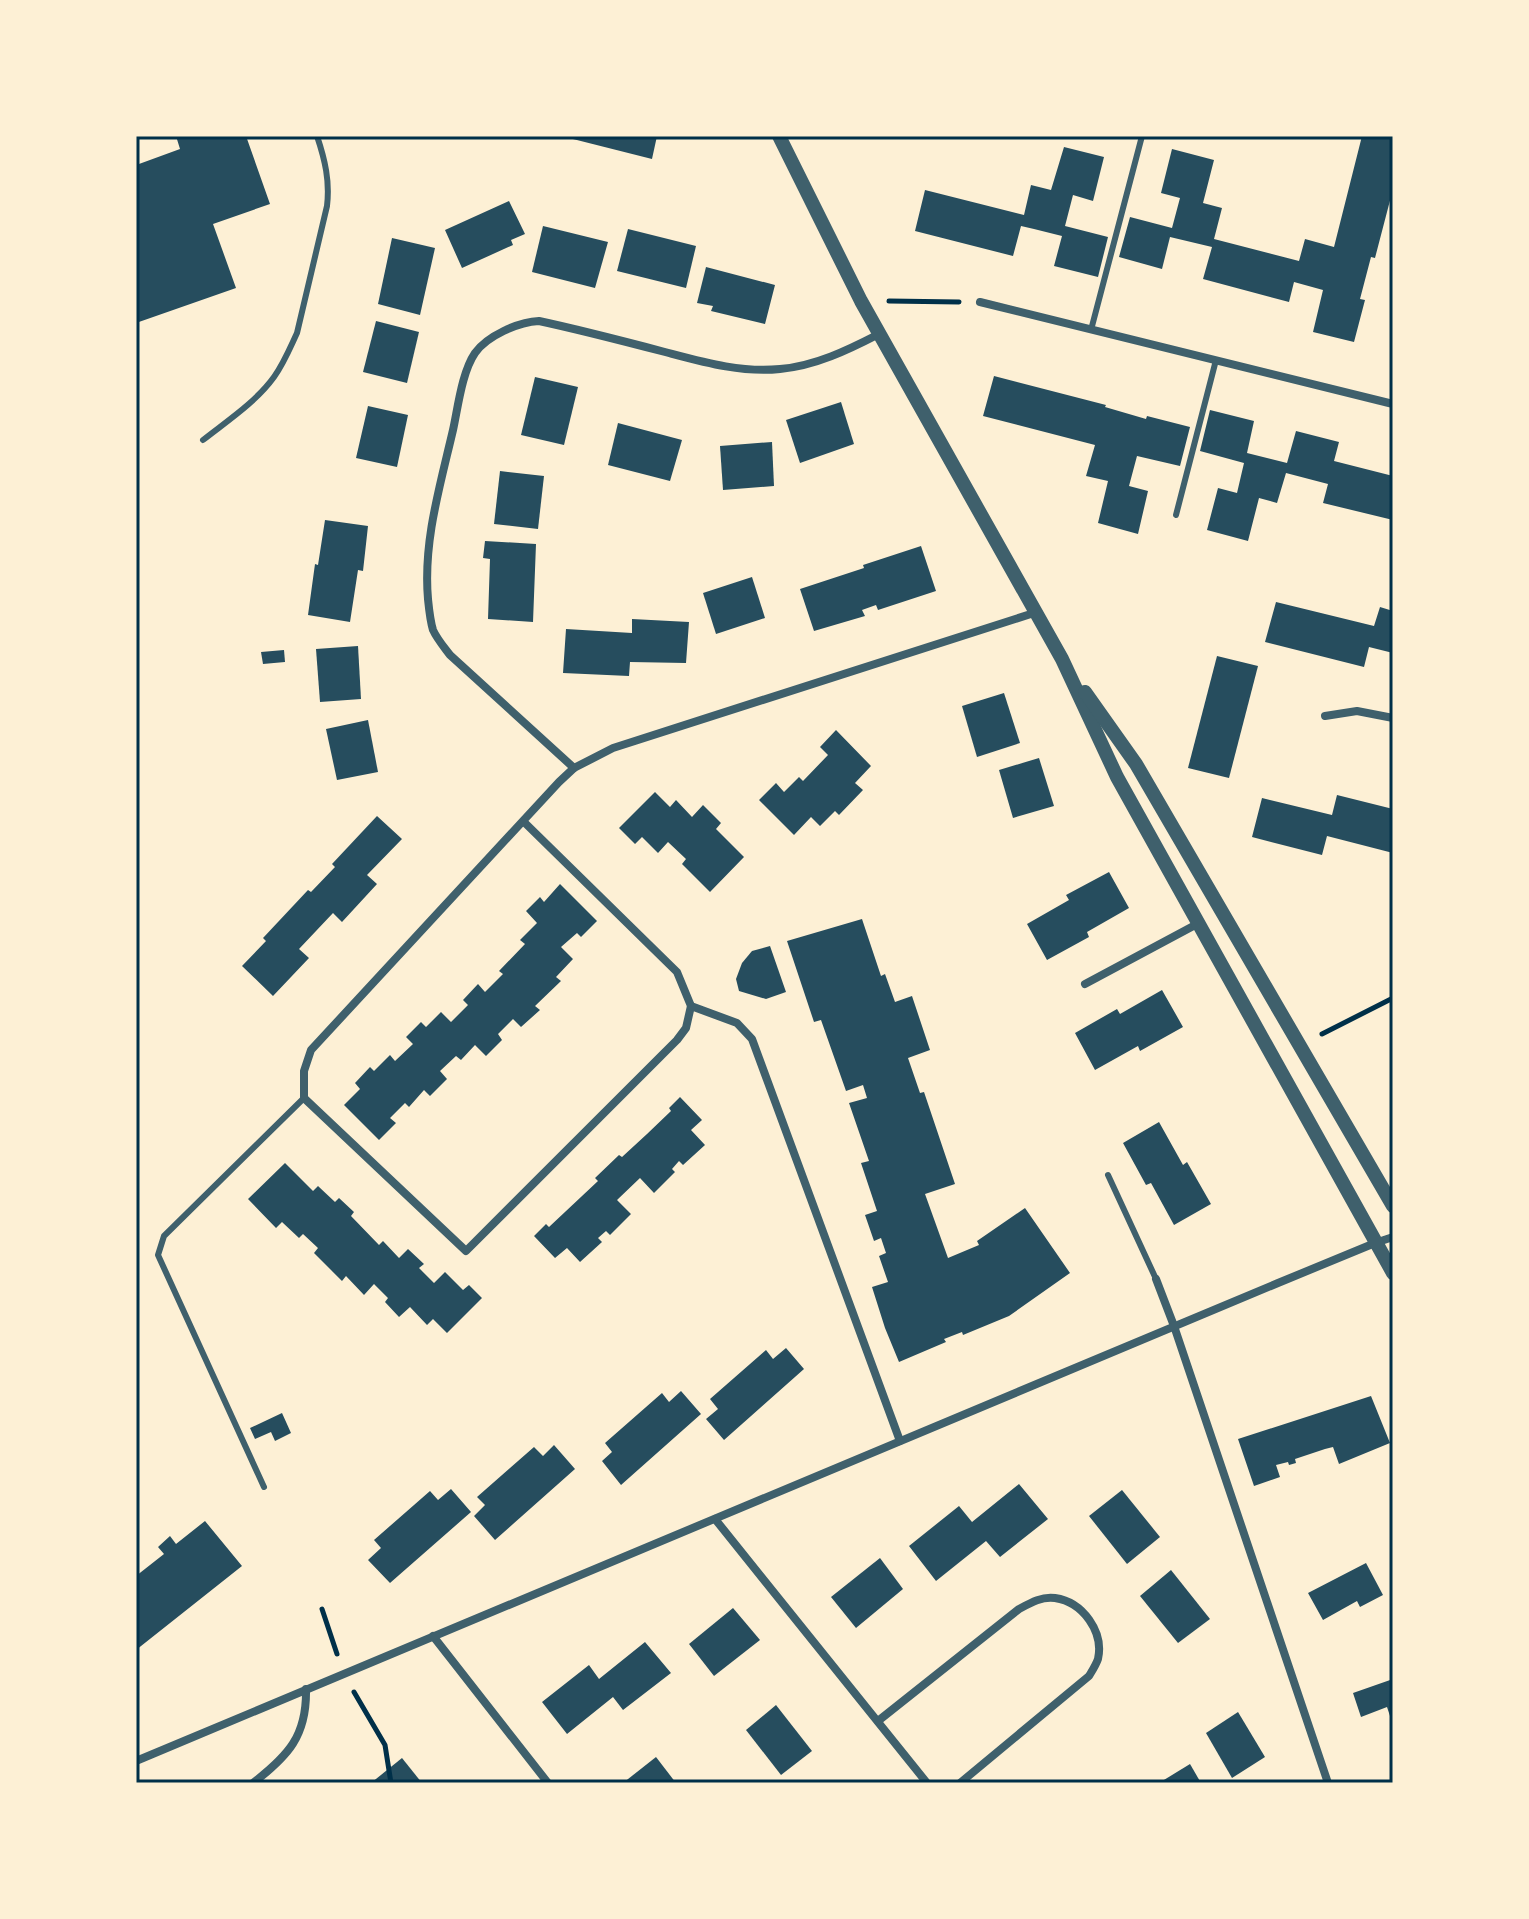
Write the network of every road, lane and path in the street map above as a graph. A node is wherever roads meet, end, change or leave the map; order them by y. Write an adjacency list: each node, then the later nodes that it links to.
1 (317, 136): 10 (lane)
2 (779, 136): 4 (street)
3 (1142, 136): 6 (lane)
4 (861, 301): 5 (path); 7 (street)
5 (980, 302): 6 (street)
6 (1091, 330): 8 (street)
7 (879, 334): 12 (street); 16 (street)
8 (1216, 360): 9 (street); 11 (lane)
9 (1393, 404)
10 (203, 440)
11 (1176, 515)
12 (1037, 612): 13 (street); 16 (street)
13 (1062, 659): 18 (street); 22 (street)
14 (1325, 716): 15 (street)
15 (1393, 718)
16 (574, 768): 17 (street)
17 (523, 821): 21 (street); 23 (street)
18 (1199, 923): 19 (street); 27 (street)
19 (1085, 984)
20 (1393, 998): 22 (path)
21 (691, 1006): 23 (street); 31 (street)
22 (1300, 1046): 25 (street)
23 (304, 1098): 32 (lane)
24 (1108, 1175): 29 (lane)
25 (1393, 1206)
26 (1393, 1237): 27 (street)
27 (1375, 1243): 28 (street); 30 (street)
28 (1393, 1273)
29 (1156, 1279): 30 (street)
30 (1174, 1326): 31 (street); 45 (street)
31 (900, 1441): 33 (street)
32 (264, 1487)
33 (715, 1519): 35 (street); 38 (street)
34 (322, 1609): 36 (path)
35 (433, 1636): 36 (street); 42 (street)
36 (344, 1673): 37 (street); 41 (path)
37 (306, 1689): 39 (street); 40 (street)
38 (878, 1721): 43 (street); 44 (street)
39 (136, 1761)
40 (253, 1783)
41 (391, 1783)
42 (548, 1783)
43 (927, 1783)
44 (960, 1783)
45 (1328, 1783)

